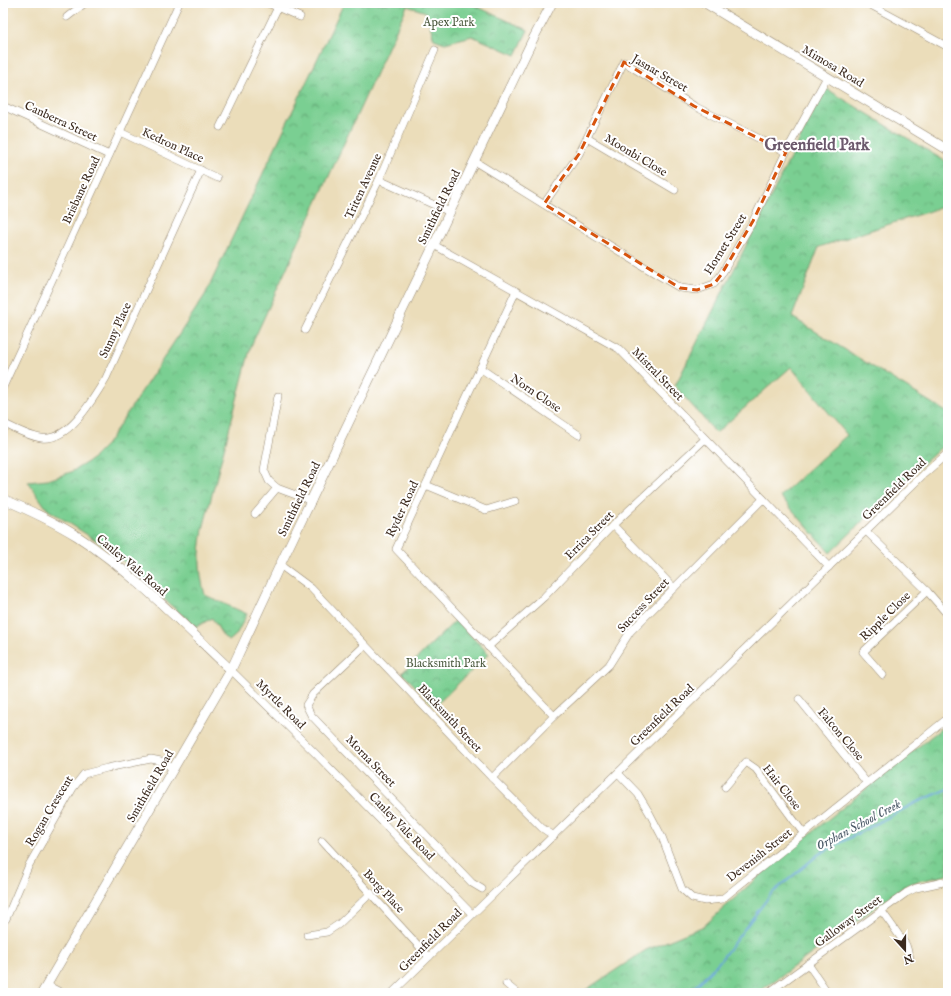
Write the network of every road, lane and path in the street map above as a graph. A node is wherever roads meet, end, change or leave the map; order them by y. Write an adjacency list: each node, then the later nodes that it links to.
1 (84, 3): 8 (street)
2 (179, 3): 15 (street, Brisbane Road)
3 (268, 3): 7 (street)
4 (552, 3): 20 (main road, Smithfield Road)
5 (705, 3): 12 (main road, Mimosa Road)
6 (866, 3): 10 (street)
7 (278, 7): 9 (street); 14 (street)
8 (67, 16)
9 (300, 17)
10 (948, 47)
11 (435, 50): 23 (street, Triten Avenue)
12 (827, 77): 17 (main road, Mimosa Road); 18 (street, Hornet Street)
13 (3, 106): 19 (street, Canberra Street)
14 (220, 127)
15 (120, 132): 19 (street, Brisbane Road); 21 (street, Kedron Place)
16 (587, 138): 18 (street, Jasnar Street); 24 (street, Moonbi Close); 25 (street, Jasnar Street)
17 (948, 150)
18 (786, 152): 25 (street, Hornet Street)
19 (109, 155): 31 (street, Brisbane Road)
20 (474, 161): 25 (street, Hornet Street); 26 (main road, Smithfield Road)
21 (201, 170): 22 (street, Kedron Place); 33 (street, Sunny Place)
22 (218, 178)
23 (379, 180): 26 (street); 29 (street, Triten Avenue)
24 (675, 190)
25 (544, 204)
26 (450, 212): 27 (main road, Smithfield Road)
27 (434, 245): 28 (street, Mistral Street); 41 (main road, Smithfield Road)
28 (516, 291): 30 (street, Ryder Road); 35 (street, Mistral Street)
29 (305, 330)
30 (480, 368): 34 (street, Norn Close); 37 (street, Ryder Road)
31 (3, 387)
32 (278, 396): 38 (street)
33 (3, 423)
34 (579, 435)
35 (705, 439): 40 (street, Mistral Street); 44 (street, Errica Street)
36 (948, 453): 45 (street, Greenfield Road)
37 (426, 485): 42 (street); 52 (street, Ryder Road)
38 (276, 488): 41 (street); 43 (street)
39 (3, 499): 53 (main road, Canley Vale Road)
40 (763, 499): 47 (street, Mistral Street); 48 (street, Success Street)
41 (312, 501): 46 (main road, Smithfield Road)
42 (515, 501)
43 (255, 514)
44 (613, 525): 48 (street); 52 (street, Errica Street)
45 (866, 531): 47 (street, Greenfield Road); 49 (street)
46 (280, 564): 51 (street, Blacksmith Street); 53 (main road, Smithfield Road)
47 (829, 567): 60 (street, Greenfield Road)
48 (674, 588): 56 (street, Success Street)
49 (927, 591): 50 (street); 54 (street, Ripple Close)
50 (948, 615)
51 (364, 646): 61 (street, Blacksmith Street); 68 (street, Morna Street)
52 (488, 647): 56 (street, Ryder Road)
53 (231, 670): 58 (street, Myrtle Road); 59 (main road, Smithfield Road)
54 (883, 675)
55 (799, 699): 62 (street, Falcon Close)
56 (554, 716): 61 (street, Success Street)
57 (948, 718): 62 (street, Devenish Street)
58 (316, 754): 71 (street, Canley Vale Road)
59 (174, 769): 72 (street, Rogan Crescent); 78 (main road, Smithfield Road)
60 (618, 773): 64 (street, Devenish Street); 65 (street, Greenfield Road)
61 (492, 778): 65 (street, Blacksmith Street)
62 (867, 783): 64 (street, Devenish Street)
63 (725, 787): 64 (street, Hair Close)
64 (804, 834)
65 (554, 836): 71 (street, Greenfield Road)
66 (322, 841): 69 (street, Borg Place)
67 (948, 882): 70 (street, Galloway Street)
68 (482, 889)
69 (371, 893): 73 (street); 74 (street, Borg Place)
70 (881, 910): 75 (street); 76 (street, Galloway Street)
71 (472, 914): 74 (street, Greenfield Road)
72 (3, 922)
73 (307, 935)
74 (430, 957): 79 (street, Greenfield Road)
75 (910, 958)
76 (808, 964): 83 (street, Galloway Street); 84 (street)
77 (506, 984): 82 (street)
78 (47, 985): 80 (main road, Smithfield Road); 81 (street)
79 (394, 992)
80 (42, 993)
81 (62, 993)
82 (517, 993)
83 (768, 993)
84 (828, 993)

